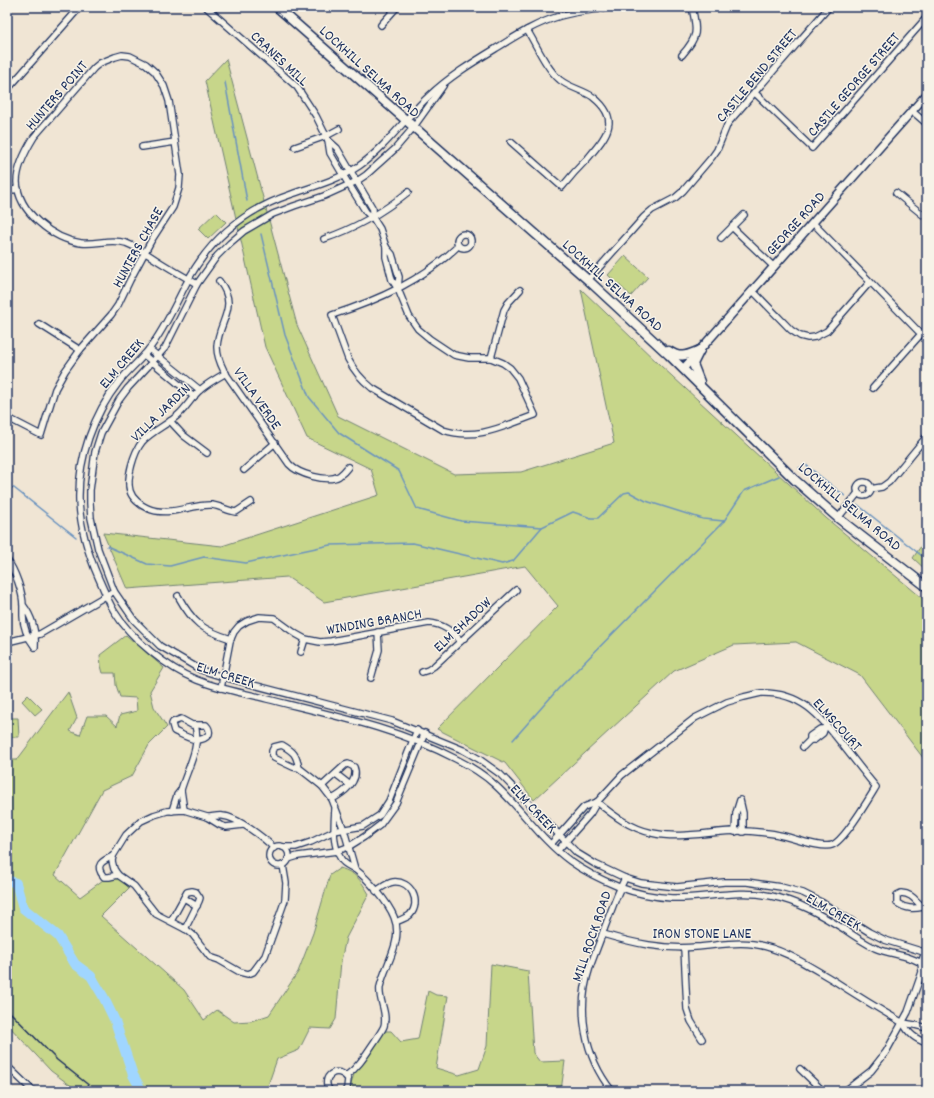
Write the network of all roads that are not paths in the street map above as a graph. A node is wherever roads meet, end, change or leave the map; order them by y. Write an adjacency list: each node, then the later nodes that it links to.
1 (80, 7): 14 (street)
2 (206, 7): 22 (street, CRANES MILL)
3 (277, 7): 18 (main road, LOCKHILL SELMA ROAD)
4 (397, 7): 9 (street)
5 (610, 7): 10 (street)
6 (692, 7): 11 (street)
7 (829, 7): 15 (street, CASTLE BEND STREET)
8 (927, 17): 15 (street, CASTLE GEORGE STREET)
9 (381, 26)
10 (527, 30): 13 (street); 24 (street)
11 (682, 55)
12 (122, 56): 23 (street, HUNTERS CHASE); 31 (street, HUNTERS POINT)
13 (446, 83): 18 (street, ELM CREEK); 20 (street, ELM CREEK)
14 (7, 90)
15 (754, 92): 46 (street, CASTLE BEND STREET)
16 (927, 94): 17 (street, GEORGE ROAD)
17 (912, 111): 19 (street); 38 (street, GEORGE ROAD)
18 (405, 120): 20 (main road, LOCKHILL SELMA ROAD); 27 (street, ELM CREEK)
19 (927, 124)
20 (413, 128): 29 (street, ELM CREEK); 46 (main road, LOCKHILL SELMA ROAD)
21 (339, 130): 22 (street)
22 (327, 138): 26 (street); 27 (street, CRANES MILL); 28 (street, CRANES MILL)
23 (175, 142): 25 (street); 43 (street, HUNTERS CHASE)
24 (511, 142)
25 (142, 147)
26 (295, 147)
27 (351, 170): 28 (street, ELM CREEK); 29 (street, CRANES MILL)
28 (343, 175): 30 (street, CRANES MILL); 45 (street, ELM CREEK)
29 (357, 181): 30 (street, ELM CREEK); 37 (street, CRANES MILL)
30 (350, 185): 37 (street, CRANES MILL); 49 (street, ELM CREEK)
31 (18, 189): 32 (street); 43 (street, HUNTERS POINT)
32 (7, 191)
33 (408, 192): 37 (street)
34 (896, 193): 35 (street)
35 (925, 213)
36 (744, 215): 39 (street)
37 (374, 218): 41 (street); 50 (street, CRANES MILL)
38 (813, 223): 44 (street, GEORGE ROAD); 48 (street)
39 (732, 227): 40 (street); 44 (street)
40 (721, 238)
41 (324, 239)
42 (458, 246): 50 (street)
43 (145, 253): 45 (street, HUNTERS POINT); 56 (street, HUNTERS CHASE)
44 (774, 267): 52 (street, GEORGE ROAD)
45 (188, 279): 49 (street, HUNTERS POINT); 55 (street, ELM CREEK)
46 (588, 280): 54 (main road, LOCKHILL SELMA ROAD)
47 (219, 281): 63 (street, VILLA VERDE)
48 (870, 282): 52 (street); 65 (street)
49 (197, 284): 59 (street, ELM CREEK)
50 (398, 289): 60 (street, CRANES MILL); 60 (street)
51 (520, 290): 60 (street)
52 (753, 290): 57 (street, GEORGE ROAD)
53 (39, 324): 56 (street)
54 (658, 344): 57 (main road); 62 (main road, LOCKHILL SELMA ROAD)
55 (149, 349): 58 (street, ELM CREEK); 59 (street)
56 (80, 350): 68 (street, HUNTERS CHASE)
57 (700, 350): 62 (street, GEORGE ROAD); 64 (main road)
58 (144, 356): 61 (street); 83 (street, ELM CREEK)
59 (159, 357): 61 (street, ELM CREEK); 66 (street)
60 (491, 358)
61 (153, 362): 67 (street); 82 (street, ELM CREEK)
62 (683, 369): 64 (main road, LOCKHILL SELMA ROAD)
63 (226, 373): 66 (street, VILLA JARDIN); 71 (street, VILLA VERDE)
64 (703, 388): 78 (main road, LOCKHILL SELMA ROAD)
65 (873, 388)
66 (200, 390): 67 (street, VILLA JARDIN)
67 (194, 397): 69 (street, VILLA JARDIN)
68 (12, 420)
69 (170, 421): 72 (street); 77 (street, VILLA JARDIN)
70 (927, 436): 75 (street)
71 (275, 443): 73 (street, VILLA VERDE); 74 (street)
72 (207, 453)
73 (348, 467)
74 (244, 470)
75 (870, 489): 76 (street); 76 (street)
76 (858, 493): 78 (street)
77 (251, 502)
78 (838, 518): 80 (main road, LOCKHILL SELMA ROAD)
79 (7, 560): 85 (street)
80 (927, 587)
81 (516, 590): 91 (street, ELM SHADOW)
82 (114, 591): 83 (street); 95 (street, ELM CREEK)
83 (106, 596): 87 (street); 97 (street, ELM CREEK)
84 (178, 596): 89 (street)
85 (24, 605): 87 (street); 88 (street)
86 (378, 632): 90 (street, WINDING BRANCH); 91 (street, WINDING BRANCH); 96 (street)
87 (36, 635): 88 (street); 88 (street)
88 (28, 637): 92 (street)
89 (231, 639): 90 (street, WINDING BRANCH); 95 (street, WINDING BRANCH)
90 (305, 639): 93 (street)
91 (461, 641): 94 (street, ELM SHADOW)
92 (7, 642)
93 (301, 652)
94 (422, 672)
95 (223, 677): 97 (street, WINDING BRANCH); 100 (street, ELM CREEK)
96 (371, 678)
97 (221, 688): 103 (street, ELM CREEK)
98 (195, 725): 102 (street); 102 (street); 102 (street)
99 (825, 727): 105 (street); 112 (street, ELMSCOURT); 123 (street, ELMSCOURT)
100 (417, 730): 101 (street, ELM CREEK); 103 (street)
101 (425, 733): 104 (street); 124 (street, ELM CREEK)
102 (197, 740): 110 (street)
103 (413, 740): 104 (street, ELM CREEK); 120 (street)
104 (421, 743): 126 (street, ELM CREEK); 128 (street)
105 (803, 746)
106 (299, 768): 106 (street); 109 (street)
107 (336, 774): 108 (street); 108 (street); 109 (street)
108 (350, 785): 111 (street)
109 (322, 786): 111 (street)
110 (181, 790): 114 (street); 115 (street)
111 (332, 799): 113 (street)
112 (597, 802): 117 (street, ELMSCOURT); 118 (street, ELMSCOURT); 122 (street, ELMSCOURT)
113 (335, 809): 120 (street); 121 (street)
114 (184, 810): 115 (street); 116 (street)
115 (172, 811): 132 (street)
116 (207, 817): 119 (street); 119 (street)
117 (575, 817): 118 (street); 124 (street, ELMSCOURT)
118 (582, 824): 125 (street, ELMSCOURT)
119 (243, 825): 129 (street)
120 (344, 830): 121 (street); 128 (street)
121 (334, 831): 127 (street); 131 (street)
122 (736, 832): 123 (street, ELMSCOURT); 123 (street)
123 (743, 832)
124 (558, 834): 125 (street, ELM CREEK); 126 (street, ELMSCOURT)
125 (566, 842): 130 (street, ELMSCOURT); 137 (street, ELM CREEK)
126 (551, 844): 130 (street, ELM CREEK)
127 (283, 847): 129 (street); 133 (street)
128 (348, 847): 131 (street); 135 (street)
129 (274, 848): 134 (street)
130 (558, 850): 138 (street, ELM CREEK)
131 (337, 851): 133 (street); 135 (street)
132 (113, 856): 136 (street); 136 (street)
133 (288, 860): 134 (street)
134 (283, 865): 144 (street)
135 (355, 869): 139 (street)
136 (118, 875): 142 (street)
137 (625, 878): 138 (street, MILL ROCK ROAD); 147 (street, ELM CREEK)
138 (620, 888): 145 (street, MILL ROCK ROAD); 148 (street, ELM CREEK)
139 (376, 891): 143 (street); 143 (street)
140 (184, 898): 141 (street); 141 (street); 142 (street)
141 (197, 906): 144 (street)
142 (171, 920): 144 (street)
143 (396, 922): 155 (street)
144 (185, 929)
145 (603, 934): 146 (street, IRON STONE LANE); 159 (street, MILL ROCK ROAD)
146 (684, 948): 149 (street, IRON STONE LANE); 151 (street)
147 (926, 952): 148 (street)
148 (925, 965): 149 (street)
149 (903, 1023): 150 (street); 152 (street); 161 (street)
150 (927, 1028)
151 (702, 1039)
152 (927, 1043)
153 (7, 1066): 156 (street)
154 (800, 1069): 160 (street)
155 (346, 1076): 157 (street); 158 (street)
156 (34, 1091)
157 (330, 1091)
158 (345, 1091)
159 (612, 1091)
160 (823, 1091)
161 (845, 1091)

